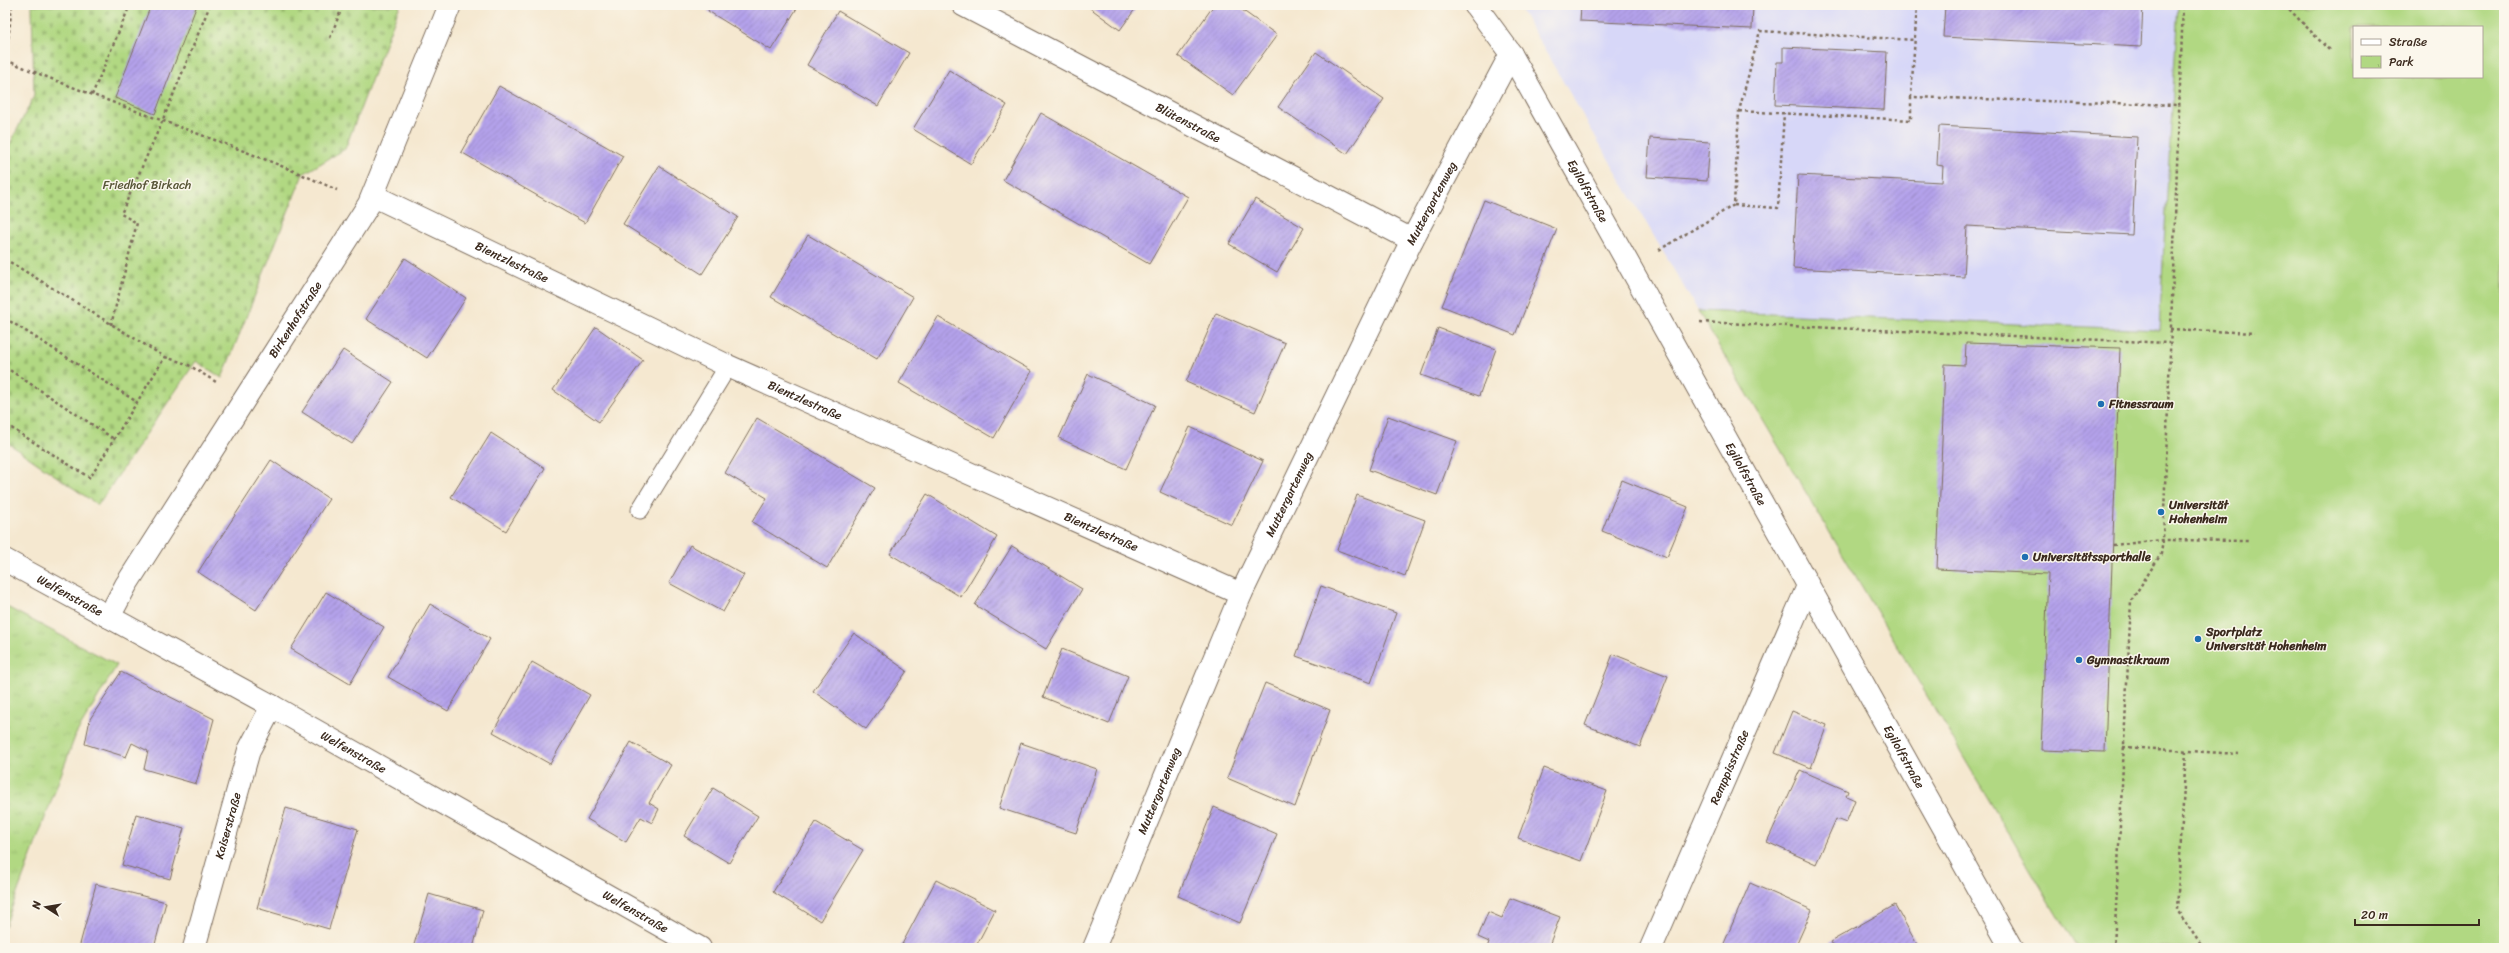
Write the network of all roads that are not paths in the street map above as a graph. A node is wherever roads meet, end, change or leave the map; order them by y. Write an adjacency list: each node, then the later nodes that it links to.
1 (450, 5): 5 (street, Birkenhofstraße)
2 (963, 5): 6 (street, Blütenstraße)
3 (1475, 5): 4 (street, Egilolfstraße)
4 (1511, 54): 6 (street, Muttergartenweg); 10 (street, Egilolfstraße)
5 (371, 200): 7 (street, Bientzlestraße); 12 (street, Birkenhofstraße)
6 (1412, 240): 11 (street, Muttergartenweg)
7 (728, 366): 8 (lane); 11 (street, Bientzlestraße)
8 (640, 510)
9 (5, 560): 12 (street, Welfenstraße)
10 (1808, 586): 18 (street, Remppisstraße); 19 (street, Egilolfstraße)
11 (1241, 594): 17 (street, Muttergartenweg)
12 (109, 617): 13 (street, Welfenstraße)
13 (272, 706): 14 (street, Welfenstraße); 15 (street, Kaiserstraße)
14 (679, 942): 16 (street, Welfenstraße)
15 (194, 948)
16 (700, 948)
17 (1094, 948)
18 (1651, 948)
19 (2011, 948)

